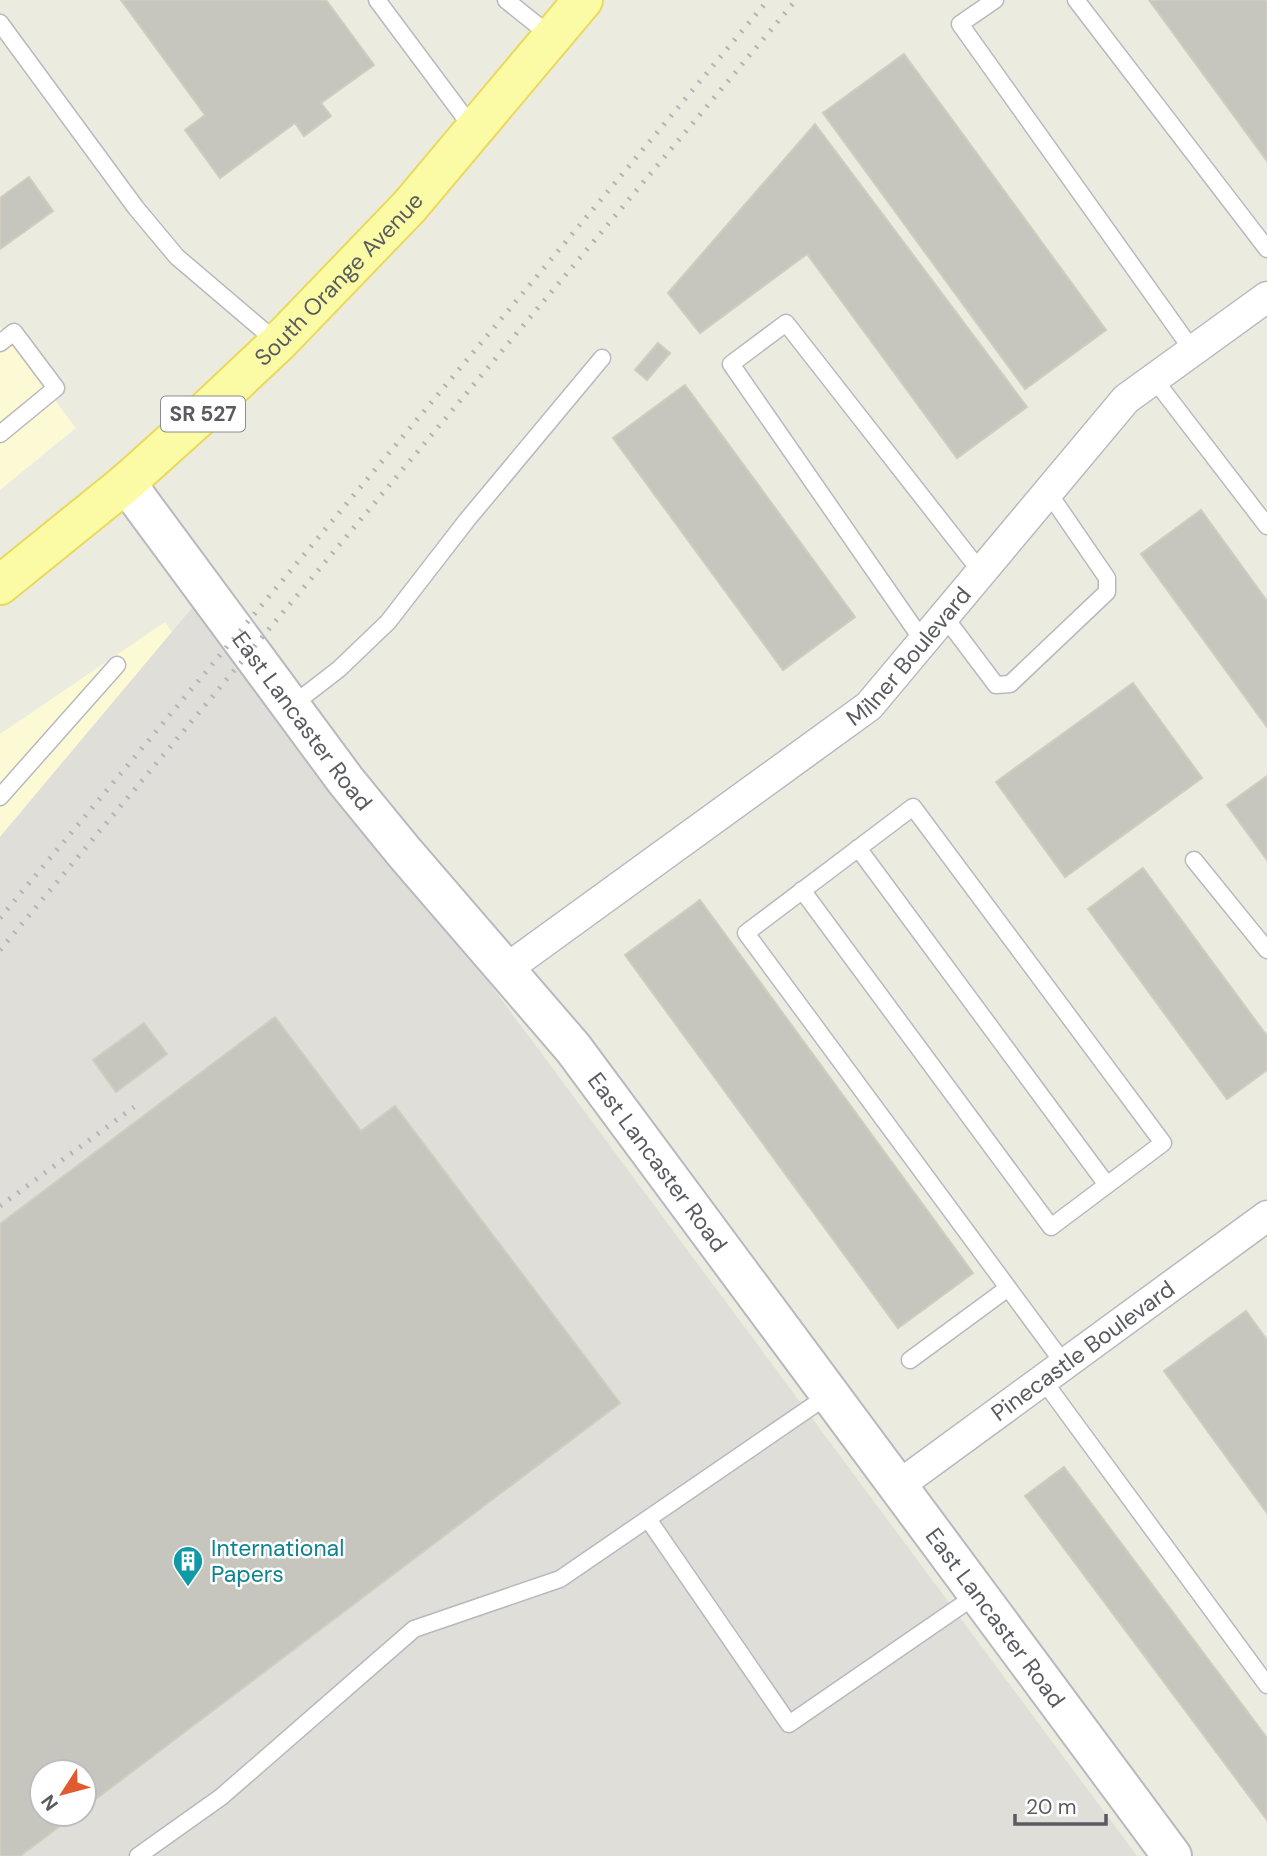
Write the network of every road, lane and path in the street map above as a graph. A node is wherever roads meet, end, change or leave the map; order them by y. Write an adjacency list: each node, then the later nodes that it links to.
1 (377, 0): 8 (lane)
2 (506, 0): 7 (lane)
3 (583, 0): 7 (main road, South Orange Avenue / SR 527)
4 (995, 0): 13 (lane)
5 (1076, 0): 9 (lane)
6 (0, 23): 12 (lane)
7 (552, 37): 8 (main road, South Orange Avenue / SR 527)
8 (474, 130): 12 (main road, South Orange Avenue / SR 527)
9 (1267, 249)
10 (1267, 297): 13 (street, Milner Boulevard)
11 (0, 343): 16 (lane)
12 (278, 343): 17 (main road, South Orange Avenue / SR 527)
13 (1192, 351): 15 (street, Milner Boulevard)
14 (602, 358): 25 (lane)
15 (1154, 379): 18 (street, Milner Boulevard); 19 (lane)
16 (0, 434)
17 (126, 483): 21 (main road, South Orange Avenue / SR 527); 25 (street, East Lancaster Road)
18 (1048, 492): 20 (street, Milner Boulevard); 22 (lane)
19 (1267, 526)
20 (981, 572): 22 (street, Milner Boulevard); 23 (lane)
21 (0, 585)
22 (944, 616): 23 (street, Milner Boulevard)
23 (923, 641): 31 (street, Milner Boulevard)
24 (117, 665): 26 (lane)
25 (291, 706): 31 (street, East Lancaster Road)
26 (0, 797)
27 (858, 848): 29 (lane); 32 (lane); 32 (lane)
28 (1194, 860): 30 (lane)
29 (802, 890): 32 (lane); 34 (lane)
30 (1267, 950)
31 (505, 970): 37 (street, East Lancaster Road)
32 (1107, 1185)
33 (1267, 1216): 36 (street, Pinecastle Boulevard)
34 (1008, 1288): 35 (lane); 36 (lane)
35 (910, 1360)
36 (1054, 1372): 38 (street, Pinecastle Boulevard); 41 (lane)
37 (830, 1394): 38 (street, East Lancaster Road); 39 (lane)
38 (898, 1486): 40 (street, East Lancaster Road)
39 (648, 1519): 40 (lane); 42 (lane)
40 (978, 1594): 43 (street, East Lancaster Road)
41 (1267, 1685)
42 (138, 1856)
43 (1172, 1856)

